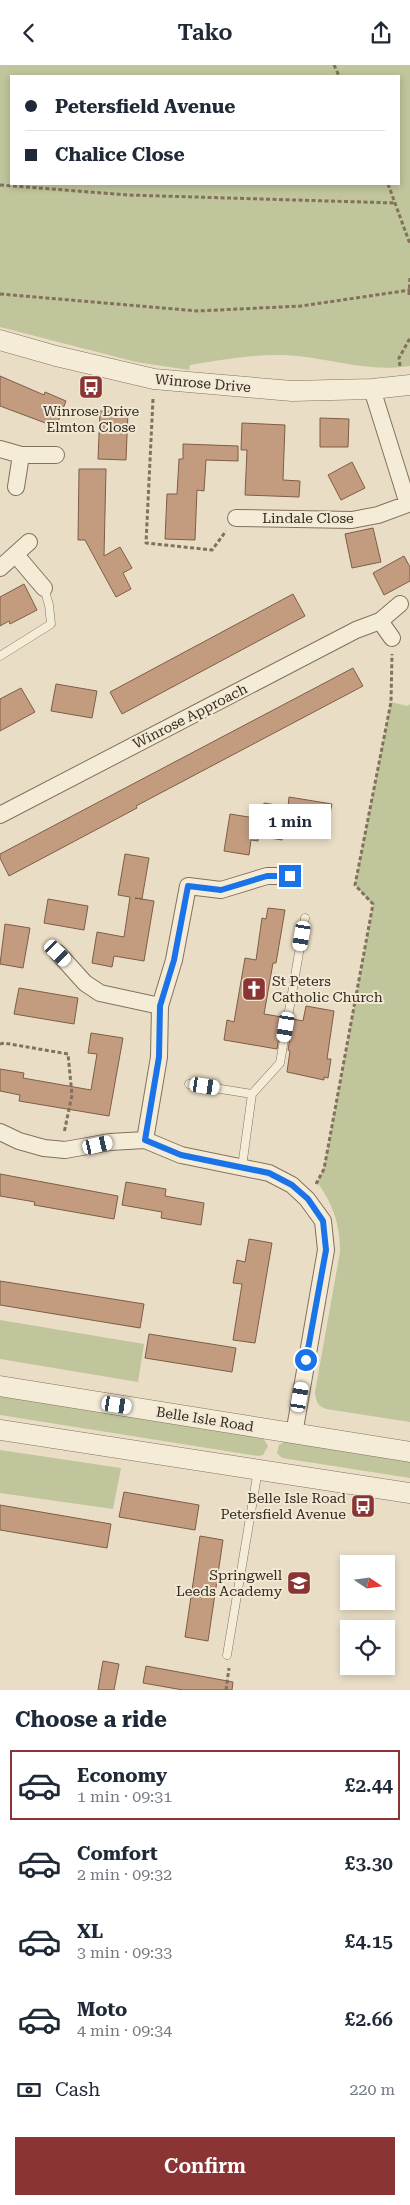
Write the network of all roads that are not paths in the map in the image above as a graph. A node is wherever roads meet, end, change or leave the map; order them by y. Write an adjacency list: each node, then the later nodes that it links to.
1 (0, 340): 3 (street, Winrose Drive)
2 (406, 386): 3 (street, Winrose Drive)
3 (372, 389): 8 (street)
4 (0, 449): 5 (street)
5 (21, 455): 6 (street); 7 (street)
6 (56, 455)
7 (16, 487)
8 (409, 503): 9 (street, Lindale Close)
9 (236, 517)
10 (29, 542): 11 (street)
11 (16, 555): 12 (street); 13 (street)
12 (0, 568)
13 (44, 588): 17 (lane)
14 (400, 604): 15 (street, Winrose Approach)
15 (380, 621): 16 (street); 18 (street, Winrose Approach)
16 (392, 639)
17 (0, 656)
18 (0, 815)
19 (290, 876): 22 (street)
20 (305, 918): 24 (lane)
21 (58, 953): 22 (street)
22 (160, 1006): 26 (street)
23 (189, 1084): 24 (lane)
24 (252, 1094): 27 (lane)
25 (0, 1132): 26 (street)
26 (145, 1140): 27 (street)
27 (242, 1167): 30 (street)
28 (0, 1386): 30 (street, Belle Isle Road)
29 (0, 1430): 32 (street)
30 (294, 1434): 31 (street, Belle Isle Road)
31 (410, 1452)
32 (258, 1470): 33 (street); 34 (lane)
33 (410, 1493)
34 (227, 1655)

